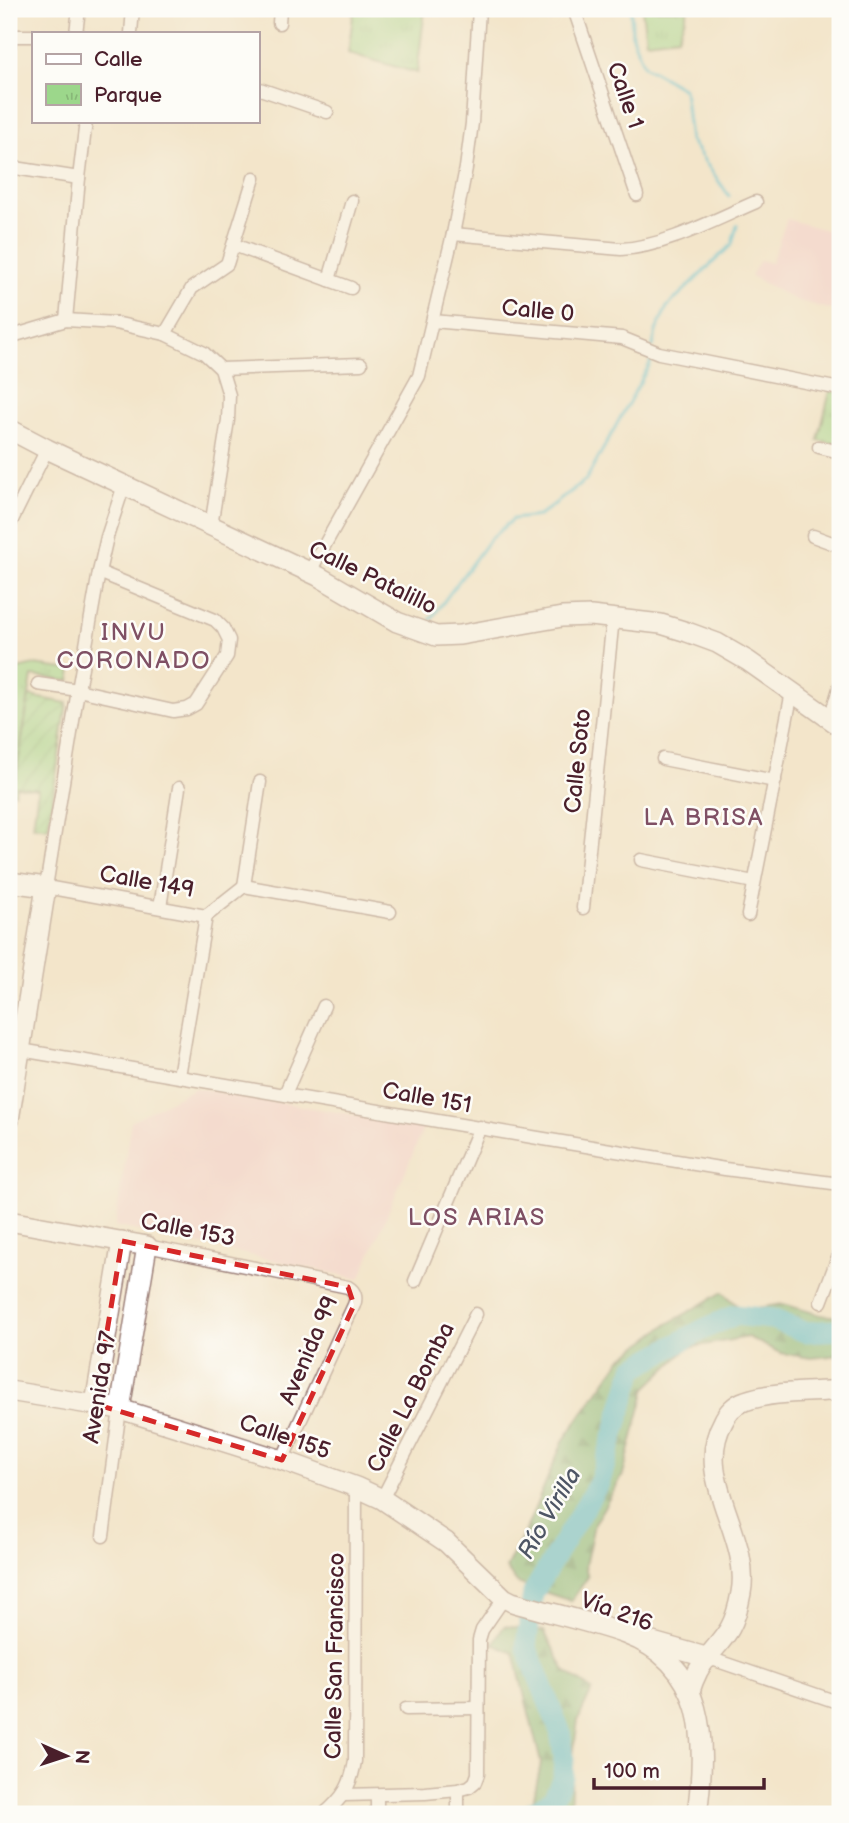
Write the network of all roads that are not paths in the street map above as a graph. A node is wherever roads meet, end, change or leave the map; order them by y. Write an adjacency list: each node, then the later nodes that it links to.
1 (79, 9): 7 (street)
2 (133, 9): 8 (street)
3 (280, 9): 6 (street)
4 (479, 9): 20 (street)
5 (574, 9): 17 (street, Calle 1)
6 (279, 23)
7 (76, 32)
8 (131, 32)
9 (32, 36): 10 (street)
10 (9, 39)
11 (259, 89): 12 (street)
12 (327, 112)
13 (86, 122): 15 (street)
14 (9, 167): 15 (street)
15 (79, 178): 24 (street)
16 (254, 178): 21 (street)
17 (637, 195)
18 (352, 201): 22 (street)
19 (756, 202): 20 (street)
20 (453, 234): 25 (street)
21 (234, 244): 22 (street); 26 (street)
22 (329, 280): 23 (street)
23 (351, 288)
24 (66, 320): 26 (street); 27 (street)
25 (433, 321): 30 (street, Calle 0); 41 (street)
26 (165, 334): 29 (street)
27 (9, 337)
28 (361, 364): 29 (street)
29 (221, 369): 37 (street)
30 (840, 388)
31 (9, 429): 33 (main road, Calle Patalillo)
32 (819, 447): 34 (street)
33 (47, 449): 35 (main road, Calle Patalillo); 36 (street)
34 (840, 452)
35 (124, 485): 37 (main road, Calle Patalillo); 40 (street)
36 (9, 526)
37 (211, 526): 41 (main road, Calle Patalillo)
38 (813, 536): 39 (street)
39 (840, 545)
40 (99, 572): 45 (street); 45 (street)
41 (309, 572): 42 (main road, Calle Patalillo)
42 (612, 618): 46 (main road, Calle Patalillo); 58 (street, Calle Soto)
43 (38, 684): 45 (street)
44 (840, 685): 47 (street)
45 (78, 690): 56 (street)
46 (792, 692): 47 (main road, Calle Patalillo); 49 (street)
47 (835, 723)
48 (663, 759): 49 (street)
49 (775, 781): 54 (street)
50 (260, 782): 55 (street)
51 (179, 788): 57 (street)
52 (641, 860): 54 (street)
53 (9, 882): 56 (main road, Calle 149)
54 (754, 882): 60 (street)
55 (244, 886): 59 (street); 61 (street, Calle 149)
56 (46, 887): 57 (street, Calle 149); 63 (main road)
57 (160, 907): 61 (street, Calle 149)
58 (583, 908)
59 (390, 912)
60 (748, 915)
61 (206, 916): 64 (street)
62 (324, 1006): 65 (street)
63 (15, 1049): 64 (street, Calle 151); 66 (main road)
64 (179, 1076): 65 (street, Calle 151)
65 (285, 1094): 67 (street, Calle 151)
66 (9, 1120)
67 (480, 1127): 68 (street, Calle 151); 73 (street)
68 (839, 1184)
69 (9, 1222): 70 (main road, Calle 153)
70 (122, 1241): 71 (main road, Calle 153); 79 (main road, Avenida 97)
71 (147, 1246): 74 (street, Calle 153); 80 (main road, Avenida 97)
72 (840, 1252): 75 (street)
73 (415, 1281)
74 (355, 1294): 81 (street, Avenida 99)
75 (821, 1302)
76 (476, 1314): 83 (street, Calle La Bomba)
77 (840, 1390): 87 (main road)
78 (9, 1391): 79 (main road, Calle 155)
79 (96, 1404): 80 (main road, Calle 155)
80 (120, 1409): 81 (main road, Calle 155); 84 (street, Avenida 97)
81 (282, 1460): 82 (main road, Calle 155)
82 (356, 1487): 83 (main road, Calle 155); 93 (street, Calle San Francisco)
83 (382, 1499): 85 (main road, Calle 155)
84 (103, 1536)
85 (508, 1600): 86 (main road, Vía 216); 90 (street)
86 (626, 1635): 87 (main road); 88 (main road, Vía 216)
87 (709, 1658): 88 (main road); 89 (street)
88 (690, 1691): 98 (main road, Vía 216)
89 (840, 1703)
90 (478, 1708): 91 (street); 92 (street)
91 (406, 1709)
92 (458, 1790): 94 (street); 97 (street)
93 (344, 1795): 94 (street); 95 (street, Calle San Francisco)
94 (377, 1795): 96 (street)
95 (324, 1814)
96 (377, 1814)
97 (458, 1814)
98 (697, 1814)

